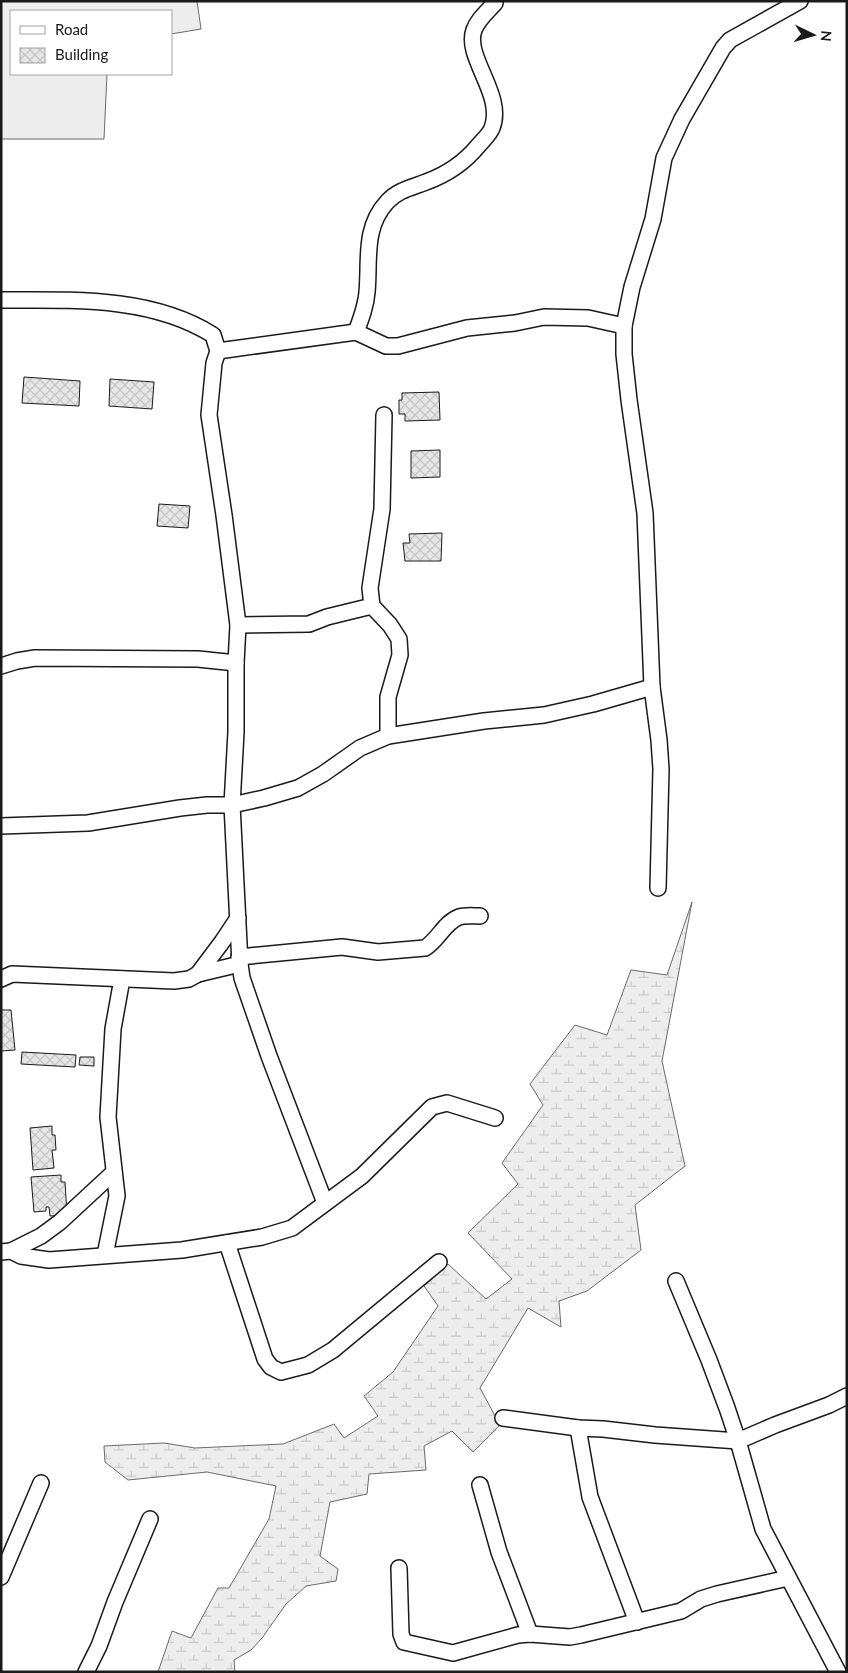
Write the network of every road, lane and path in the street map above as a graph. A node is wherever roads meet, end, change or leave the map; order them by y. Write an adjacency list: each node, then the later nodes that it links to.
1 (800, 1): 4 (street)
2 (495, 3): 5 (street)
3 (1, 300): 6 (street)
4 (624, 326): 5 (street); 12 (street)
5 (356, 332): 6 (street)
6 (218, 351): 9 (street)
7 (384, 415): 8 (street)
8 (372, 606): 9 (street); 13 (street)
9 (238, 625): 10 (street)
10 (236, 662): 11 (street); 14 (street)
11 (1, 666)
12 (652, 686): 13 (street); 16 (street)
13 (388, 736): 14 (street)
14 (232, 804): 15 (street); 18 (street)
15 (1, 826)
16 (658, 888)
17 (480, 916): 19 (street)
18 (238, 918): 19 (street); 20 (street)
19 (239, 961): 20 (street); 25 (street)
20 (198, 974): 22 (street)
21 (1, 978): 22 (street)
22 (122, 979): 24 (street)
23 (495, 1118): 25 (street)
24 (114, 1172): 27 (street); 28 (street)
25 (325, 1203): 26 (street)
26 (227, 1244): 28 (street); 29 (street)
27 (6, 1251): 28 (street)
28 (105, 1255)
29 (439, 1262)
30 (676, 1281): 34 (street)
31 (847, 1396): 34 (street)
32 (503, 1418): 33 (street)
33 (578, 1428): 34 (street); 41 (street)
34 (738, 1441): 40 (street)
35 (42, 1483): 39 (street)
36 (480, 1485): 42 (street)
37 (150, 1519): 43 (street)
38 (399, 1568): 42 (street)
39 (1, 1577)
40 (788, 1578): 41 (street); 44 (street)
41 (637, 1622): 42 (street)
42 (530, 1634)
43 (86, 1672)
44 (838, 1672)

